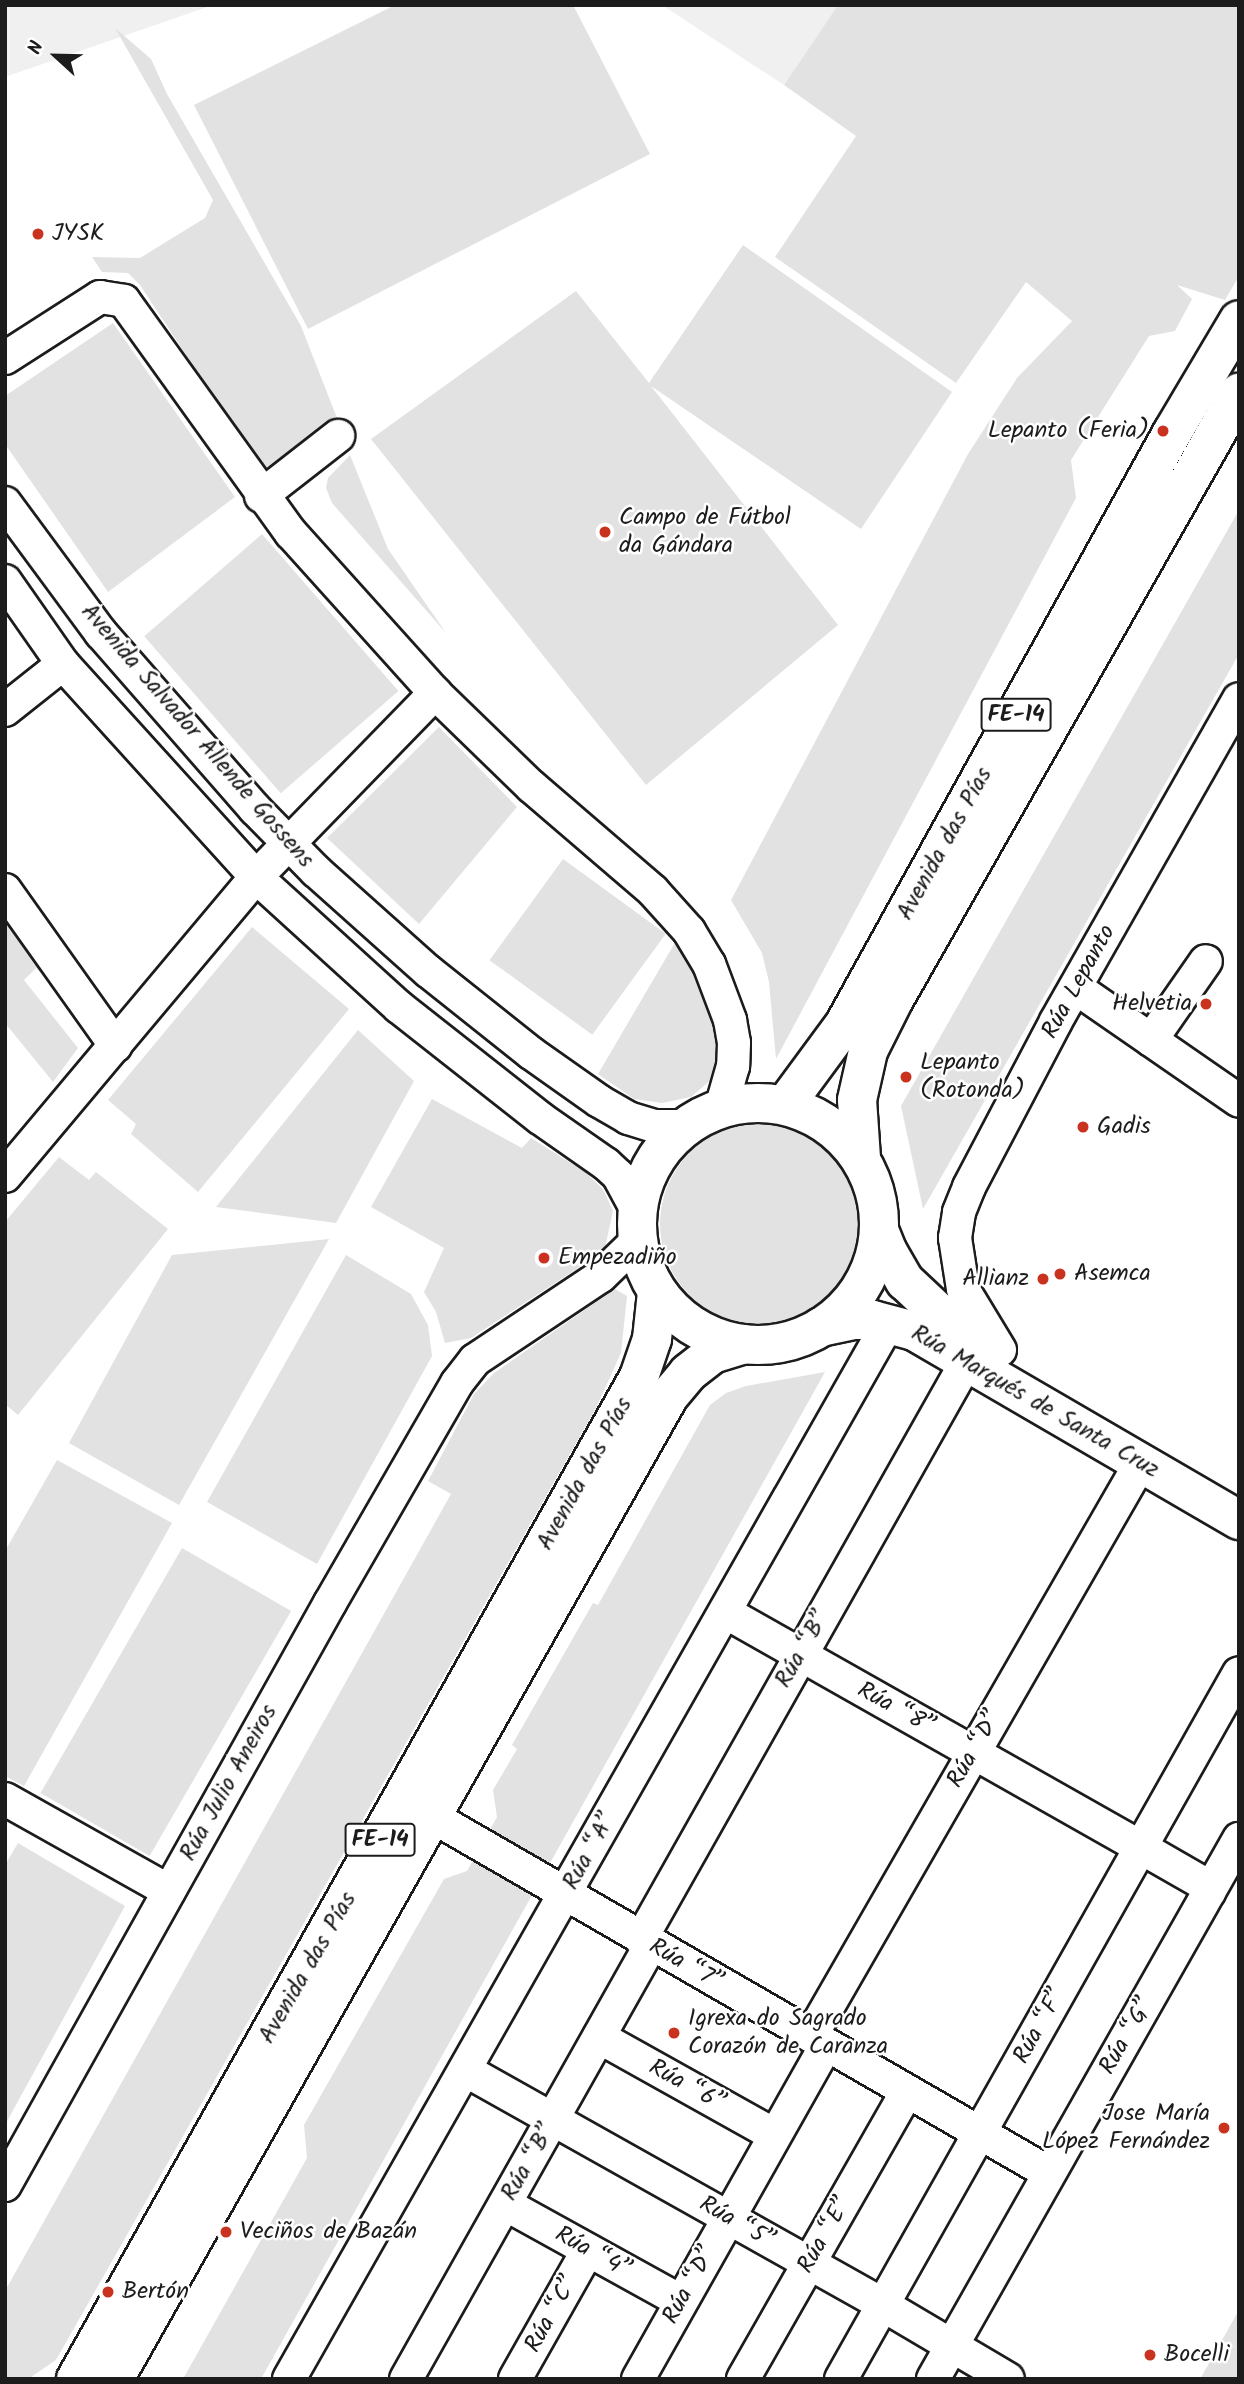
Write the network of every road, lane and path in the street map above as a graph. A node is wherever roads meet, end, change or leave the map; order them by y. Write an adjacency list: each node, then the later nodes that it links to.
1 (1239, 320): 20 (main road, Avenida das Pías / FE-14)
2 (5, 358): 5 (street)
3 (1239, 393): 23 (main road, Avenida das Pías / FE-14)
4 (338, 436): 5 (street)
5 (261, 496): 9 (street)
6 (5, 503): 12 (street, Avenida Salvador Allende Gossens)
7 (5, 581): 8 (street, Avenida Salvador Allende Gossens)
8 (63, 664): 11 (street); 13 (street, Avenida Salvador Allende Gossens)
9 (435, 693): 12 (street); 21 (street)
10 (1239, 699): 16 (street, Rúa Lepanto)
11 (5, 710)
12 (289, 843): 13 (street); 22 (street, Avenida Salvador Allende Gossens)
13 (257, 877): 18 (street); 25 (street, Avenida Salvador Allende Gossens)
14 (5, 890): 18 (street)
15 (1206, 961): 17 (street)
16 (1076, 988): 17 (street); 31 (street, Rúa Lepanto)
17 (1152, 1040): 19 (street)
18 (116, 1046): 24 (street)
19 (1239, 1101)
20 (785, 1105): 21 (main road); 23 (main road)
21 (721, 1108): 22 (main road)
22 (687, 1126): 25 (main road)
23 (860, 1158): 26 (main road)
24 (5, 1176)
25 (638, 1226): 27 (main road); 43 (street, Rúa Julio Aneiros)
26 (879, 1230): 29 (main road); 31 (main road, Rúa Marqués de Santa Cruz)
27 (657, 1292): 30 (main road); 63 (main road, Avenida das Pías / FE-14)
28 (889, 1322): 29 (main road, Rúa Marqués de Santa Cruz); 31 (main road, Rúa Marqués de Santa Cruz); 35 (street, Rúa “A”)
29 (821, 1327): 30 (main road)
30 (745, 1345): 40 (main road, Avenida das Pías / FE-14)
31 (984, 1356): 32 (main road, Rúa Marqués de Santa Cruz); 33 (main road, Rúa Marqués de Santa Cruz); 36 (street, Rúa “B”)
32 (1141, 1462): 34 (main road, Rúa Marqués de Santa Cruz); 38 (street, Rúa “D”)
33 (1239, 1490)
34 (1239, 1520)
35 (725, 1612): 36 (street, Rúa “8”); 45 (street, Rúa “A”)
36 (800, 1655): 38 (street, Rúa “8”); 46 (street, Rúa “B”)
37 (1239, 1673): 42 (street, Rúa “F”)
38 (973, 1752): 42 (street, Rúa “8”); 48 (street, Rúa “D”)
39 (5, 1799): 43 (street)
40 (433, 1817): 45 (street, Rúa “7”); 64 (main road, Avenida das Pías / FE-14)
41 (1239, 1839): 44 (street, Rúa “G”)
42 (1140, 1847): 44 (street, Rúa “8”); 52 (street, Rúa “F”)
43 (169, 1891): 55 (street, Rúa Julio Aneiros)
44 (1209, 1892): 54 (street, Rúa “G”)
45 (565, 1896): 46 (street, Rúa “7”); 49 (street, Rúa “A”)
46 (646, 1942): 47 (street, Rúa “B”); 48 (street, Rúa “7”)
47 (599, 2037): 51 (street, Rúa “B”); 53 (street, Rúa “6”)
48 (818, 2041): 50 (street, Rúa “7”); 53 (street, Rúa “D”)
49 (465, 2070): 51 (street, Rúa “5”); 65 (street, Rúa “A”)
50 (907, 2091): 52 (street, Rúa “7”); 59 (street, Rúa “E”)
51 (553, 2119): 56 (street, Rúa “B”); 57 (street, Rúa “5”)
52 (980, 2133): 54 (street, Rúa “7”); 61 (street, Rúa “F”)
53 (774, 2135): 57 (street, Rúa “D”)
54 (1049, 2173): 62 (street, Rúa “G”)
55 (5, 2185)
56 (505, 2204): 58 (street, Rúa “4”); 66 (street, Rúa “B”)
57 (729, 2218): 59 (street, Rúa “5”); 60 (street, Rúa “D”)
58 (588, 2250): 60 (street, Rúa “4”); 67 (street, Rúa “C”)
59 (808, 2264): 61 (street, Rúa “5”); 69 (street, Rúa “E”)
60 (681, 2301): 68 (street, Rúa “D”)
61 (883, 2305): 62 (street, Rúa “5”); 70 (street, Rúa “F”)
62 (952, 2344): 71 (street, Rúa “G”); 72 (street, Rúa “5”)
63 (76, 2379)
64 (114, 2379)
65 (289, 2379)
66 (406, 2379)
67 (516, 2379)
68 (638, 2379)
69 (743, 2379)
70 (841, 2379)
71 (933, 2379)
72 (1008, 2379)

